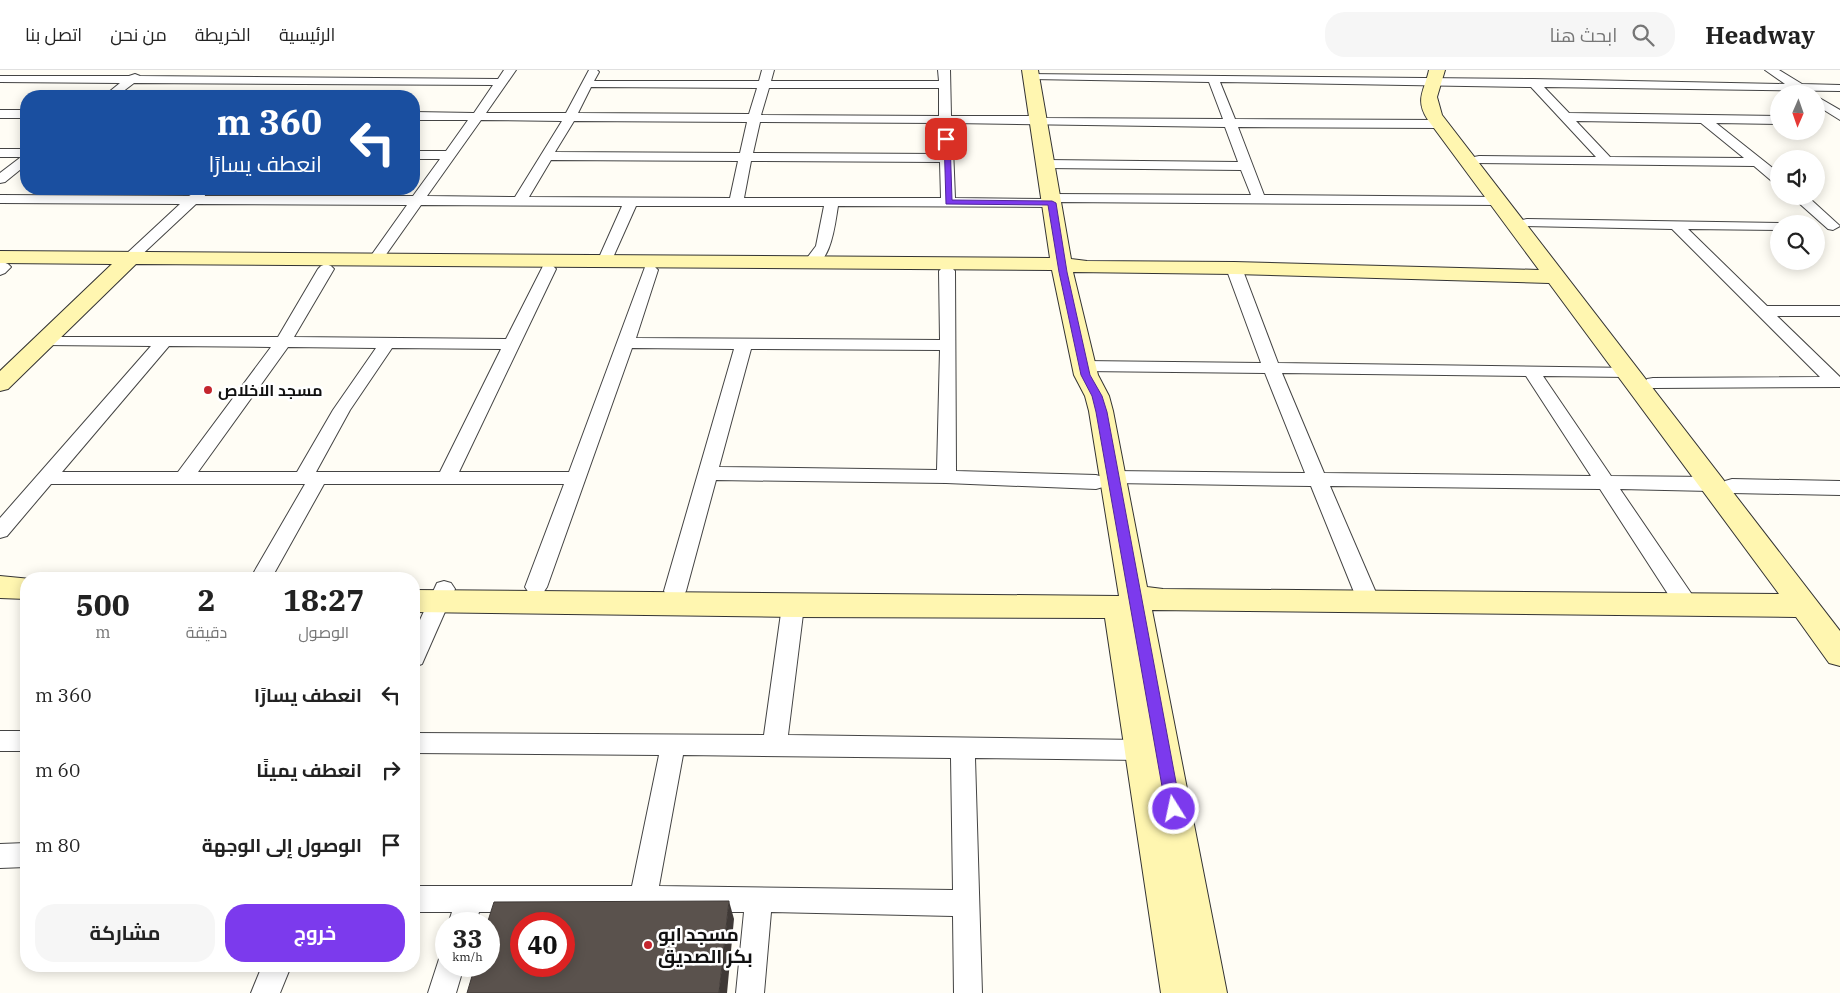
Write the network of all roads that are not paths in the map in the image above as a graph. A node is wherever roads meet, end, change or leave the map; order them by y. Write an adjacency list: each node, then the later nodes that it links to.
1 (145, 70): 14 (street)
2 (324, 70): 15 (street)
3 (510, 70): 16 (street)
4 (594, 70): 18 (street)
5 (768, 70): 19 (street)
6 (944, 70): 20 (street)
7 (1169, 70): 11 (street)
8 (1771, 70): 21 (street)
9 (1031, 73): 11 (street); 40 (street)
10 (1441, 75): 12 (street); 17 (street); 42 (street); 50 (street)
11 (1152, 78): 12 (street)
12 (1213, 78): 41 (street)
13 (0, 79): 14 (street)
14 (132, 80): 15 (street); 25 (street)
15 (313, 81): 16 (street); 26 (street)
16 (502, 82): 31 (street)
17 (1533, 82): 23 (street); 33 (street)
18 (587, 84): 19 (street); 32 (street)
19 (764, 84): 20 (street); 35 (street)
20 (945, 85): 36 (street)
21 (1796, 85)
22 (1840, 88): 24 (street)
23 (1770, 89)
24 (1825, 89)
25 (118, 90)
26 (303, 90)
27 (1825, 106): 34 (street)
28 (0, 114): 29 (street)
29 (20, 114)
30 (420, 116): 31 (street)
31 (477, 116): 32 (street); 46 (street)
32 (570, 117): 35 (street); 47 (street)
33 (1566, 117): 37 (street); 51 (street)
34 (1840, 118): 39 (street)
35 (754, 119): 36 (street); 48 (street)
36 (946, 120): 40 (street); 49 (street)
37 (1706, 120): 38 (street); 52 (street)
38 (1770, 120)
39 (1825, 120)
40 (1039, 121): 41 (street); 54 (street)
41 (1230, 123): 42 (street); 55 (street)
42 (1440, 124): 68 (street)
43 (0, 153): 44 (street)
44 (20, 153)
45 (420, 155): 46 (street)
46 (449, 155): 63 (street)
47 (547, 156): 48 (street); 64 (street)
48 (746, 158): 49 (street); 67 (street)
49 (947, 158): 70 (street)
50 (1479, 160): 51 (street); 72 (street)
51 (1606, 160): 52 (street)
52 (1757, 162): 56 (street)
53 (20, 164): 57 (street)
54 (1046, 164): 55 (street); 65 (street)
55 (1246, 166): 62 (street)
56 (1770, 173)
57 (0, 179)
58 (159, 195): 61 (street)
59 (198, 195): 79 (street)
60 (236, 195): 63 (street)
61 (0, 199)
62 (1259, 199): 65 (street); 68 (street)
63 (418, 200): 64 (street); 76 (street)
64 (520, 200): 66 (street)
65 (1052, 200): 70 (street); 83 (street)
66 (631, 201): 67 (street); 77 (street)
67 (736, 201): 69 (street)
68 (1498, 201): 89 (street)
69 (832, 202): 70 (street); 78 (street)
70 (948, 202)
71 (1810, 205): 75 (street)
72 (1527, 223): 73 (street); 105 (street)
73 (1676, 225): 74 (street); 90 (street)
74 (1770, 226)
75 (1837, 226)
76 (375, 260): 77 (street); 79 (street)
77 (604, 262): 81 (street)
78 (811, 262): 81 (street); 82 (street)
79 (125, 263): 80 (street); 85 (street); 92 (street)
80 (1, 265)
81 (676, 266): 82 (street); 87 (street)
82 (922, 267): 83 (street); 88 (street)
83 (1062, 268): 84 (street); 88 (street); 101 (street)
84 (1234, 268): 89 (street); 100 (street)
85 (326, 269): 86 (street); 94 (street)
86 (548, 269): 87 (street); 96 (street)
87 (650, 270): 95 (street)
88 (947, 271): 99 (street)
89 (1555, 276): 103 (street)
90 (1765, 311): 91 (street); 104 (street)
91 (1840, 311)
92 (45, 340): 93 (street); 106 (street)
93 (164, 341): 94 (street); 109 (street)
94 (283, 342): 98 (street); 110 (street)
95 (626, 343): 97 (street); 112 (street)
96 (511, 344): 98 (street); 111 (street)
97 (744, 344): 99 (street); 107 (street)
98 (386, 345): 113 (street)
99 (948, 345): 108 (street)
100 (1271, 368): 101 (street); 102 (street); 115 (street)
101 (1085, 371): 114 (street)
102 (1531, 371): 103 (street); 116 (street)
103 (1627, 372): 117 (street)
104 (1837, 382): 105 (street)
105 (1653, 383): 117 (street)
106 (0, 384)
107 (708, 474): 108 (street); 124 (street)
108 (946, 477): 114 (street)
109 (44, 478): 110 (street); 119 (street)
110 (182, 478): 113 (street)
111 (446, 478): 112 (street); 113 (street)
112 (577, 478): 122 (street)
113 (311, 479): 120 (street)
114 (1104, 479): 115 (street); 129 (street)
115 (1318, 479): 116 (street); 130 (street)
116 (1606, 483): 117 (street); 131 (street)
117 (1721, 485): 118 (street); 133 (street); 134 (street)
118 (1840, 488)
119 (0, 531)
120 (264, 572)
121 (0, 587): 123 (street)
122 (536, 587): 124 (street); 126 (street)
123 (20, 588)
124 (675, 591): 129 (street)
125 (420, 592): 126 (street)
126 (433, 597): 132 (street); 135 (street)
127 (0, 602): 128 (street)
128 (20, 602)
129 (1134, 602): 130 (street); 132 (street); 143 (street); 158 (street)
130 (1369, 602): 131 (street)
131 (1687, 605): 133 (street)
132 (793, 606): 141 (street)
133 (1804, 606): 136 (street)
134 (1840, 626)
135 (420, 639)
136 (1840, 654)
137 (0, 741): 138 (street)
138 (20, 741)
139 (420, 743): 140 (street)
140 (673, 745): 141 (street); 146 (street)
141 (775, 745): 142 (street)
142 (963, 747): 143 (street); 149 (street)
143 (1141, 750): 157 (street)
144 (20, 855): 145 (street)
145 (0, 856)
146 (644, 899): 147 (street); 150 (street)
147 (759, 899): 149 (street); 155 (street)
148 (420, 901): 150 (street)
149 (966, 903): 156 (street)
150 (465, 912)
151 (274, 972): 153 (street)
152 (447, 977): 154 (street)
153 (265, 993)
154 (442, 993)
155 (750, 993)
156 (968, 993)
157 (1181, 993)
158 (1207, 993)

